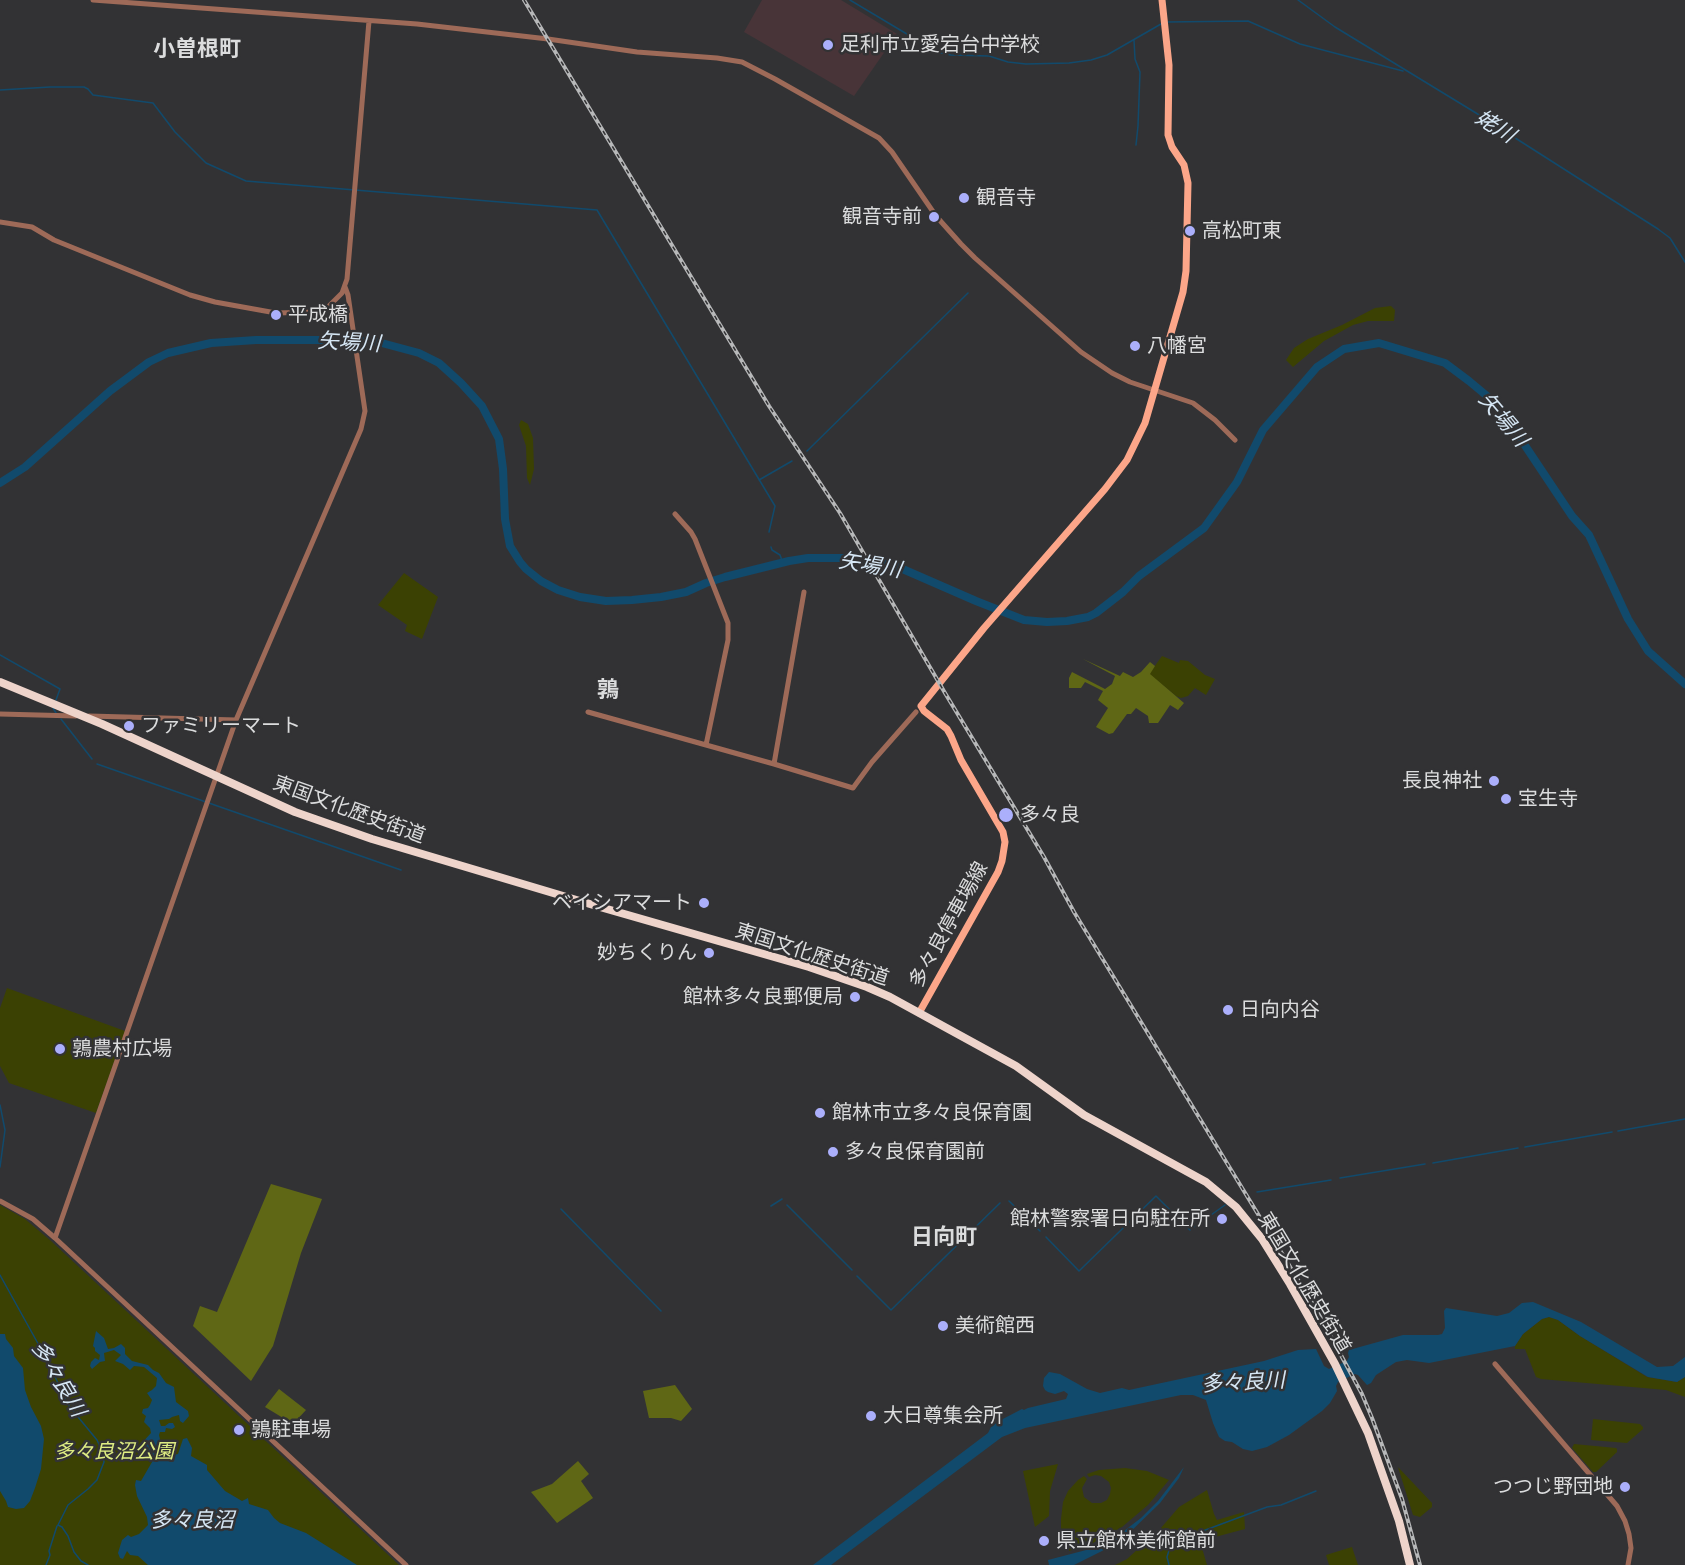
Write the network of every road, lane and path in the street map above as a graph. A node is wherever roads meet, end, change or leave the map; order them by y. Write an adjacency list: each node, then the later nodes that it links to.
1 (93, 0): 3 (street)
2 (1162, 0): 6 (main road)
3 (369, 21): 5 (street); 6 (street)
4 (0, 222): 5 (street)
5 (345, 287): 15 (street)
6 (1155, 391): 7 (street); 19 (main road, 多々良停車場線)
7 (1235, 440)
8 (675, 514): 16 (street)
9 (804, 592): 17 (street)
10 (0, 682): 14 (highway, 東国文化歴史街道)
11 (588, 712): 16 (street)
12 (916, 712): 17 (street)
13 (0, 714): 14 (street)
14 (83, 716): 15 (street); 18 (highway, 東国文化歴史街道)
15 (236, 720): 18 (street)
16 (706, 745): 17 (street)
17 (774, 764)
18 (216, 777): 19 (highway, 東国文化歴史街道); 21 (street)
19 (920, 1013): 24 (highway, 東国文化歴史街道)
20 (1, 1201): 21 (street)
21 (55, 1238): 23 (street)
22 (1495, 1364): 25 (street)
23 (406, 1565)
24 (1410, 1565)
25 (1628, 1565)

